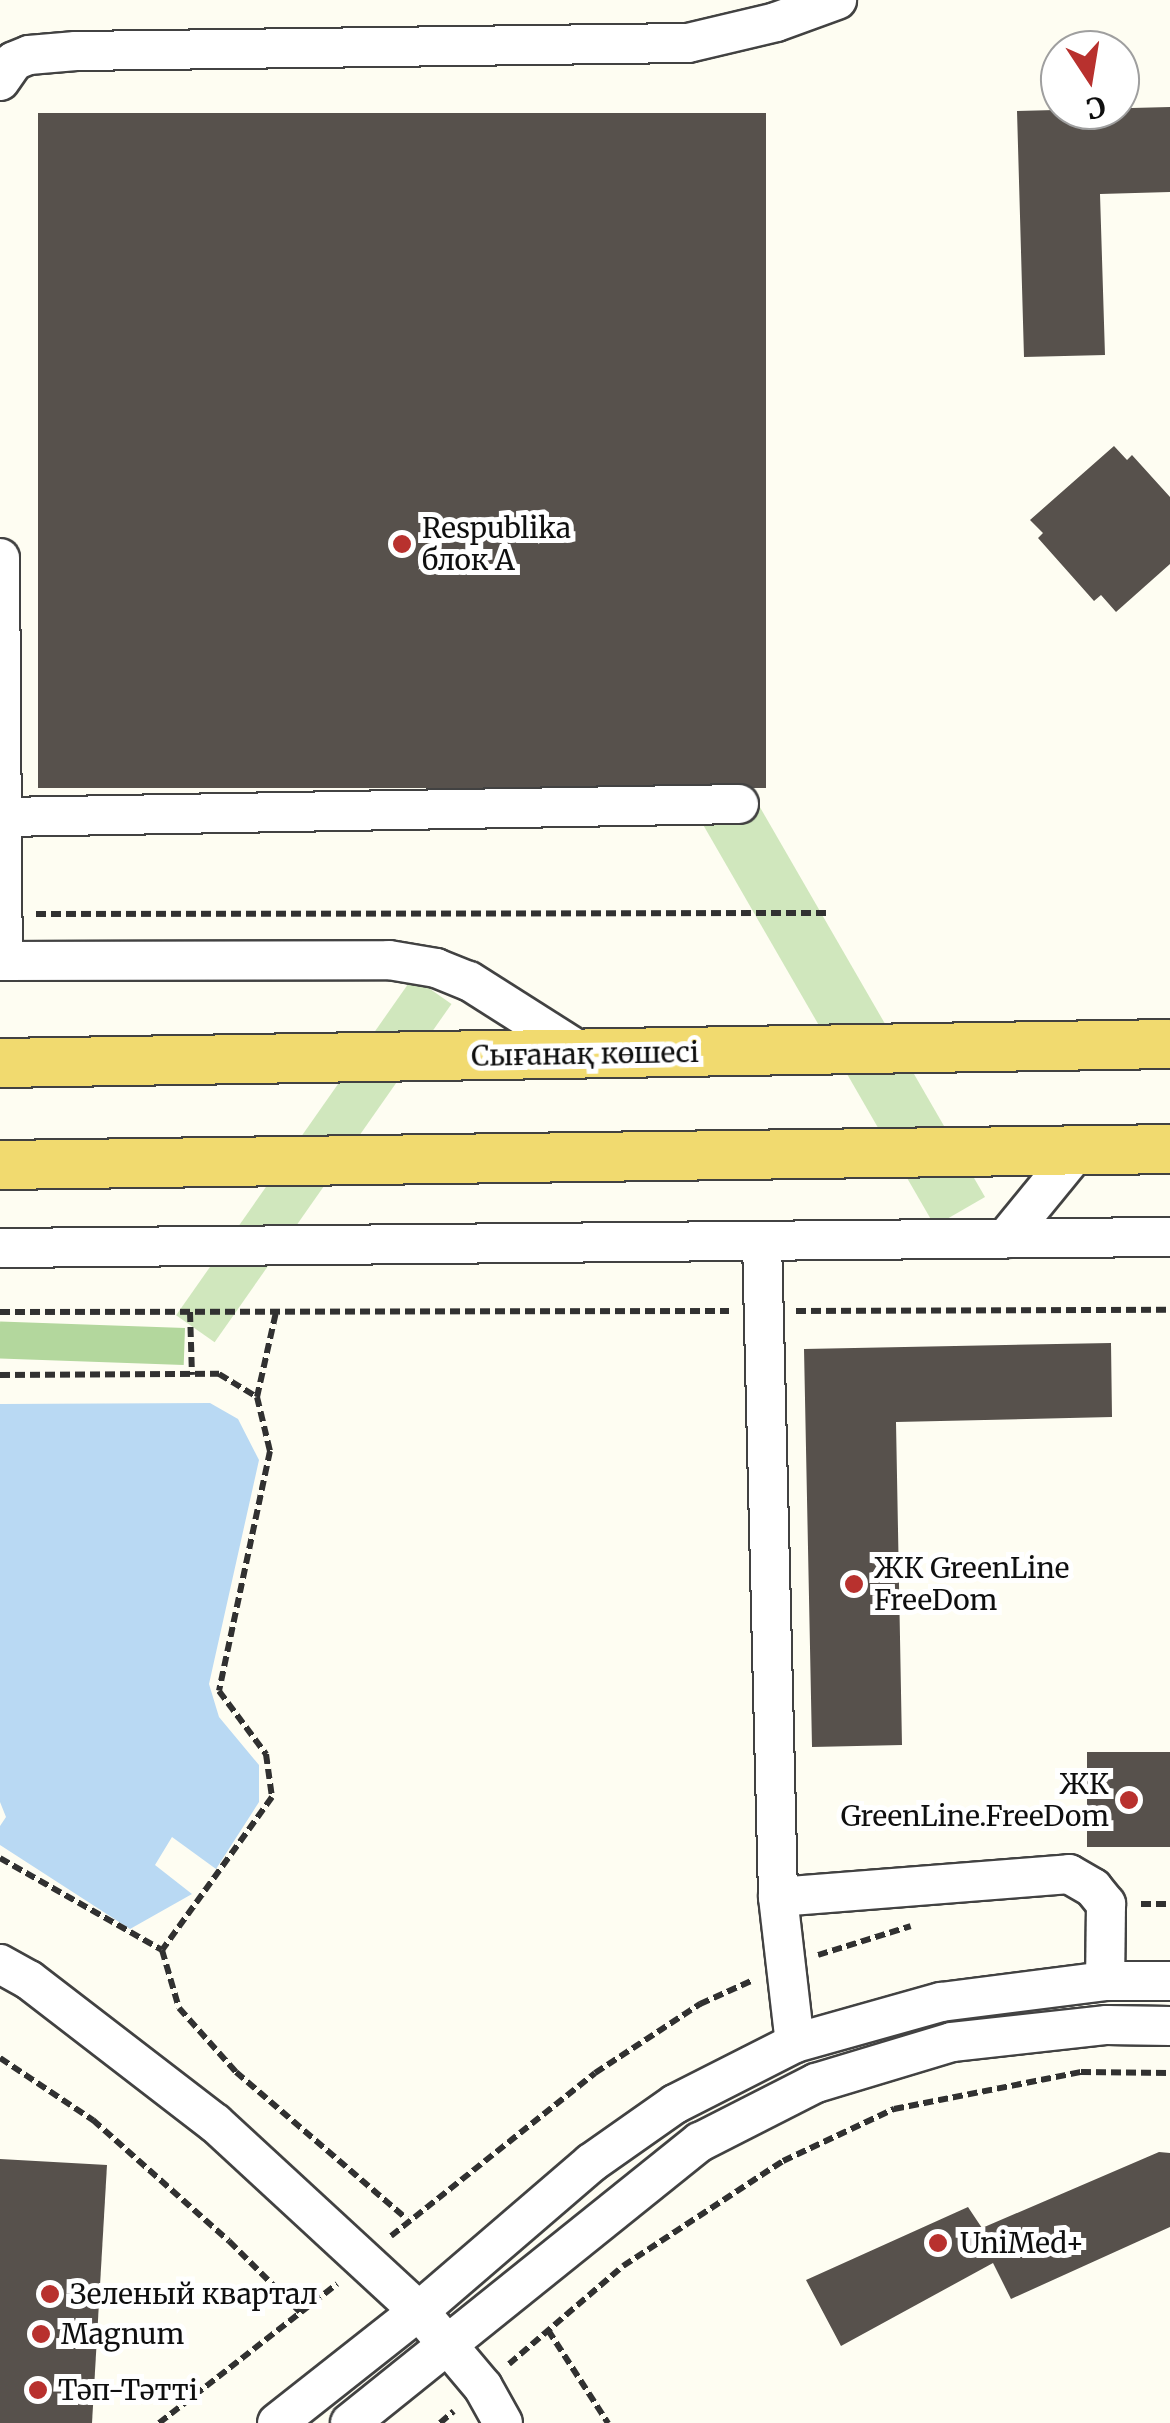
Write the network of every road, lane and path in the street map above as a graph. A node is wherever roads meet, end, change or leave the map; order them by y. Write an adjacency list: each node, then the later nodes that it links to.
1 (837, 0): 2 (street)
2 (0, 81)
3 (0, 558): 5 (street)
4 (739, 804): 5 (street)
5 (3, 816): 6 (street)
6 (1, 914): 7 (path); 8 (street)
7 (826, 914)
8 (2, 961): 10 (street)
9 (1170, 1044): 10 (main road, Сығанақ көшесі)
10 (584, 1054): 11 (main road, Сығанақ көшесі)
11 (0, 1063)
12 (1170, 1149): 13 (main road)
13 (1078, 1150): 14 (main road); 16 (street)
14 (0, 1165)
15 (1170, 1237): 16 (street)
16 (1006, 1238): 17 (street)
17 (762, 1241): 18 (street); 20 (street)
18 (0, 1248)
19 (1170, 1310): 20 (path)
20 (764, 1311): 23 (path); 28 (street)
21 (0, 1312): 22 (path)
22 (190, 1312): 23 (path); 25 (path)
23 (276, 1312): 26 (path)
24 (0, 1375): 25 (path)
25 (192, 1375): 26 (path)
26 (257, 1397): 29 (path)
27 (0, 1858): 29 (path)
28 (778, 1897): 31 (street); 34 (street)
29 (162, 1950): 37 (path)
30 (0, 1964): 38 (street)
31 (1105, 1981): 32 (street); 34 (street)
32 (1170, 1981)
33 (1170, 2026): 41 (street)
34 (795, 2043): 38 (street)
35 (0, 2058): 39 (path)
36 (1170, 2073): 40 (path)
37 (407, 2219)
38 (419, 2311): 41 (street); 43 (street)
39 (300, 2313)
40 (548, 2330): 42 (path); 47 (path)
41 (450, 2345): 42 (street); 44 (street)
42 (483, 2386): 45 (path); 46 (street)
43 (277, 2423)
44 (350, 2423)
45 (440, 2423)
46 (504, 2423)
47 (608, 2423)

